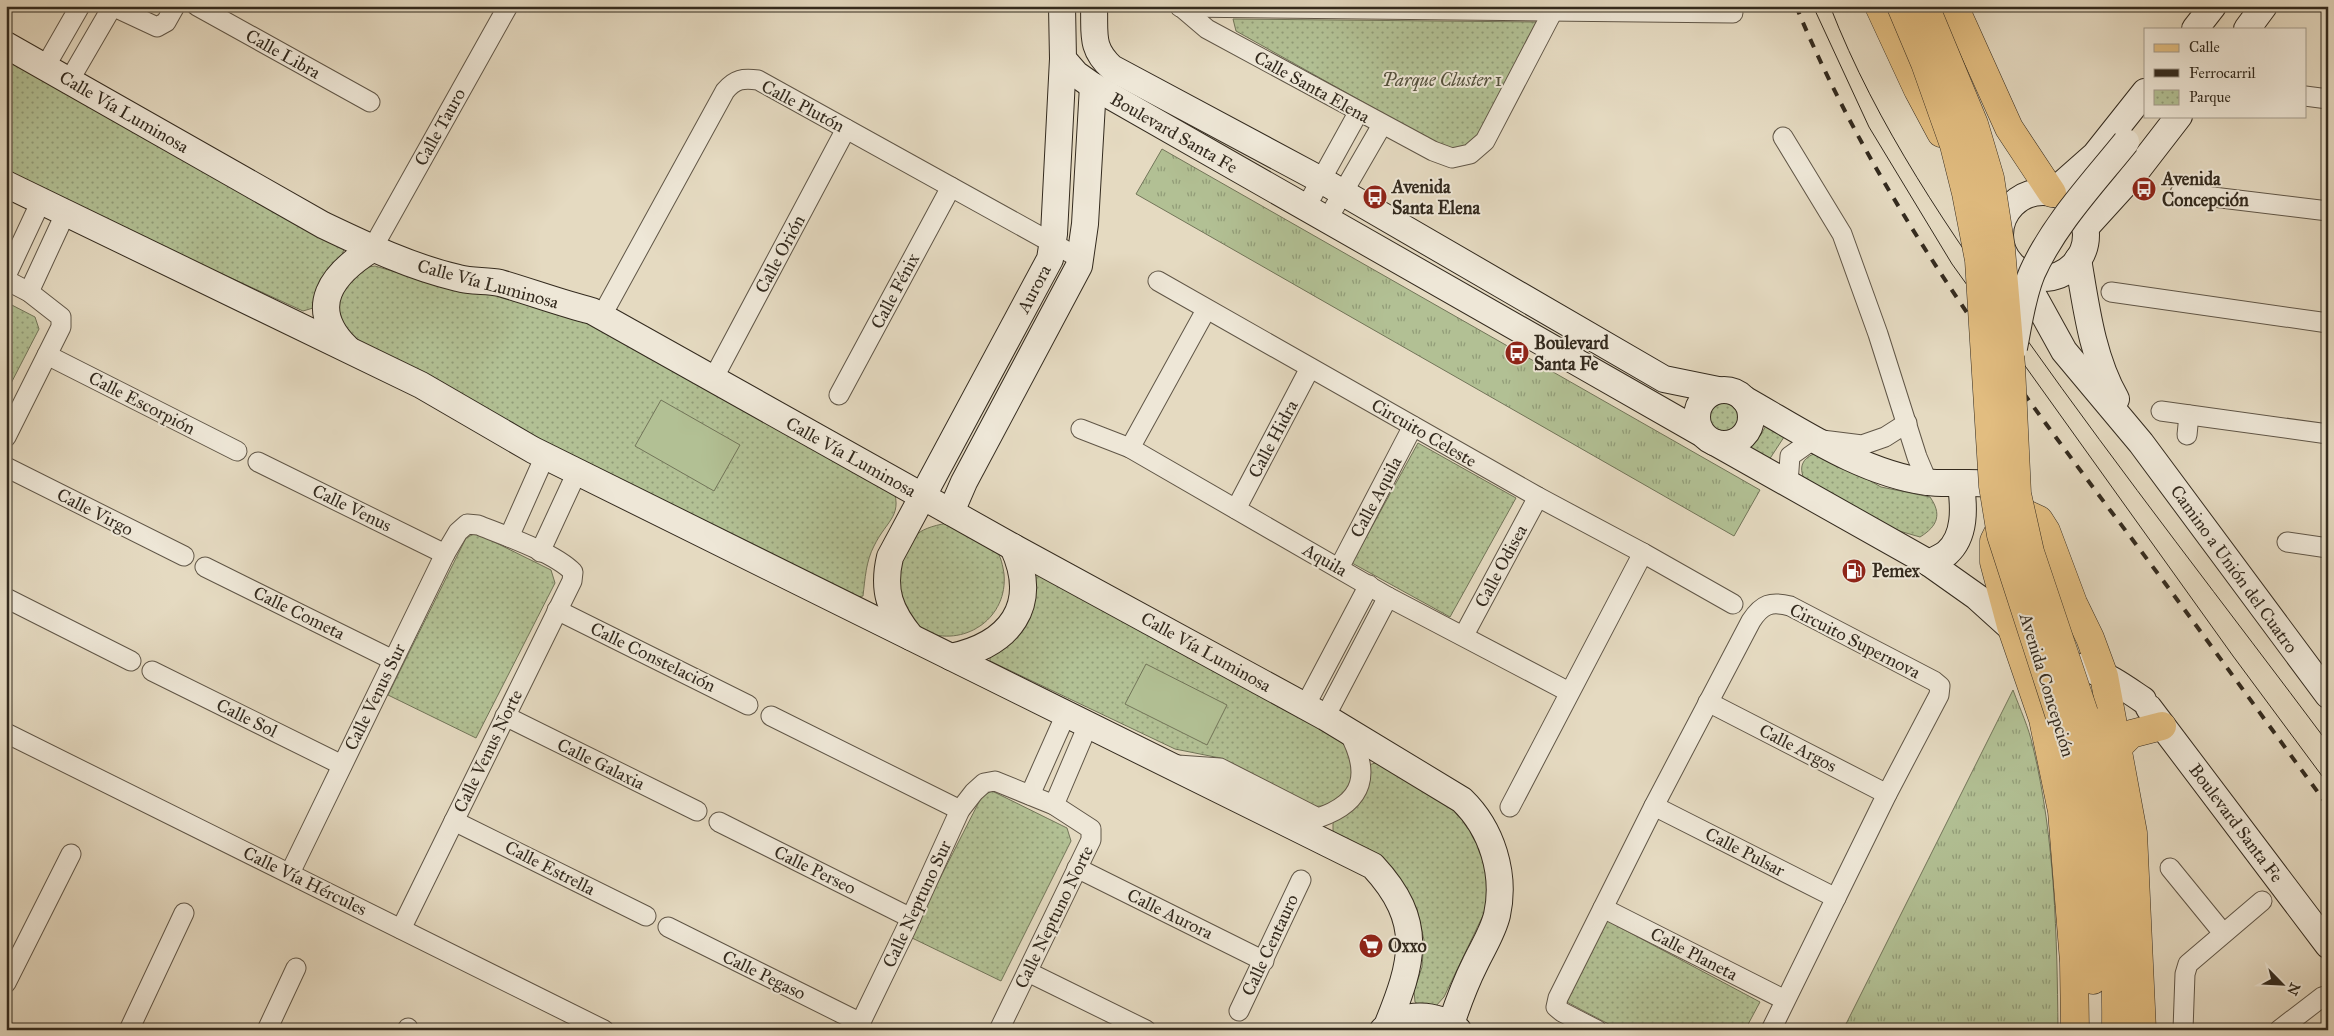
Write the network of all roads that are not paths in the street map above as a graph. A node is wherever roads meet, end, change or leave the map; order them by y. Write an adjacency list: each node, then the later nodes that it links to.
1 (80, 6): 24 (street)
2 (112, 6): 3 (street); 25 (street)
3 (175, 6)
4 (197, 6): 30 (street, Calle Libra)
5 (508, 6): 49 (street, Calle Tauro)
6 (1062, 6): 23 (street)
7 (1094, 6): 38 (street, Boulevard Santa Fe)
8 (1879, 6): 47 (main road)
9 (1901, 6): 125 (main road, Avenida Concepción, bridge)
10 (1925, 6): 63 (main road, bridge)
11 (1954, 6): 40 (main road)
12 (2213, 6): 19 (street)
13 (2231, 6): 20 (street)
14 (2264, 6): 21 (street)
15 (1180, 7): 17 (street); 31 (street, Calle Santa Elena)
16 (1670, 10): 17 (street); 18 (street)
17 (1553, 12): 34 (street, Calle Santa Elena)
18 (1733, 14)
19 (2196, 28)
20 (2214, 28)
21 (2247, 28)
22 (6, 45): 24 (street, Calle Vía Luminosa)
23 (1063, 59): 26 (street, Boulevard Santa Fe); 48 (street, Aurora)
24 (45, 67): 25 (street, Calle Vía Luminosa)
25 (69, 81): 49 (street, Calle Vía Luminosa)
26 (1093, 86): 45 (street, Boulevard Santa Fe); 50 (street, Aurora)
27 (2144, 93): 40 (street)
28 (2306, 96): 29 (street)
29 (2328, 99)
30 (370, 102)
31 (1358, 113): 34 (street, Calle Santa Elena); 38 (street)
32 (2144, 118): 63 (street, bridge)
33 (2177, 118): 46 (street)
34 (1382, 125): 38 (street)
35 (846, 129): 39 (street, Calle Plutón); 59 (street, Calle Plutón); 65 (street, Calle Orión)
36 (1783, 137): 71 (street)
37 (6, 184): 42 (street)
38 (1332, 186): 45 (street); 45 (street); 66 (street, Boulevard Santa Fe)
39 (951, 188): 48 (street, Calle Plutón); 67 (street, Calle Fénix)
40 (2052, 193): 46 (street); 47 (street)
41 (2180, 193): 43 (street)
42 (42, 199): 44 (street); 53 (street)
43 (2328, 211)
44 (66, 212): 56 (street); 61 (street)
45 (1316, 214): 77 (street, Boulevard Santa Fe)
46 (2085, 228): 51 (street)
47 (2000, 243): 52 (street)
48 (1053, 244): 50 (street, Calle Plutón); 89 (street, Aurora)
49 (372, 248): 59 (street, Calle Vía Luminosa); 61 (street)
50 (1081, 259): 92 (street, Aurora)
51 (2078, 259): 52 (street); 79 (street, Camino a Unión del Cuatro)
52 (2022, 273): 79 (street, Camino a Unión del Cuatro)
53 (6, 276)
54 (6, 280): 56 (street)
55 (1158, 281): 58 (street, Circuito Celeste)
56 (29, 292): 62 (street)
57 (2111, 292): 60 (street)
58 (1206, 310): 64 (street, Circuito Celeste); 80 (street)
59 (601, 316): 65 (street, Calle Vía Luminosa)
60 (2328, 322)
61 (348, 349): 82 (street)
62 (47, 355): 76 (street); 81 (street, Calle Escorpión)
63 (2011, 366): 125 (main road, Avenida Concepción, bridge)
64 (1310, 368): 72 (street, Circuito Celeste); 91 (street, Calle Hidra)
65 (712, 379): 89 (street, Calle Vía Luminosa)
66 (1718, 390): 68 (street); 77 (street)
67 (839, 395)
68 (1744, 399): 77 (street); 78 (street)
69 (2161, 411): 70 (street)
70 (2189, 415): 74 (street); 75 (street)
71 (1907, 423): 78 (street); 86 (street)
72 (1413, 426): 90 (street, Circuito Celeste); 104 (street, Calle Aquila)
73 (1082, 429): 80 (street, Aquila)
74 (2328, 434)
75 (2187, 435)
76 (6, 437)
77 (1709, 438): 87 (street, Boulevard Santa Fe)
78 (1814, 438): 86 (street); 87 (street)
79 (2141, 443): 120 (street, Camino a Unión del Cuatro)
80 (1130, 448): 91 (street, Aquila)
81 (237, 451)
82 (545, 456): 85 (street); 94 (street)
83 (258, 462): 100 (street, Calle Venus)
84 (6, 467): 101 (street, Calle Virgo)
85 (577, 472): 98 (street); 112 (street)
86 (1928, 482): 88 (street)
87 (1788, 483): 102 (street, Boulevard Santa Fe)
88 (1960, 484): 93 (street); 102 (street)
89 (924, 497): 92 (street, Calle Vía Luminosa); 112 (street)
90 (1538, 497): 99 (street, Circuito Celeste); 111 (street, Calle Odisea)
91 (1236, 509): 104 (street, Aquila)
92 (951, 512): 96 (street, Calle Vía Luminosa)
93 (2039, 520): 110 (main road); 113 (main road)
94 (509, 537): 98 (street); 100 (street, Calle Venus Sur)
95 (2286, 542): 97 (street)
96 (1013, 547): 114 (street); 124 (street, Calle Vía Luminosa)
97 (2328, 548)
98 (540, 552): 109 (street, Calle Venus Norte)
99 (1643, 553): 108 (street, Circuito Celeste); 119 (street)
100 (445, 554): 115 (street, Calle Venus Sur)
101 (184, 556)
102 (1929, 563): 110 (street, Boulevard Santa Fe)
103 (205, 567): 115 (street, Calle Cometa)
104 (1338, 568): 105 (street, Aquila)
105 (1369, 585): 106 (street, Aquila); 124 (street)
106 (1388, 597): 111 (street, Aquila); 124 (street)
107 (6, 598): 116 (street)
108 (1733, 604)
109 (557, 610): 123 (street, Calle Constelación); 126 (street, Calle Venus Norte)
110 (2011, 626): 118 (street, Boulevard Santa Fe); 177 (main road)
111 (1464, 635): 119 (street, Aquila)
112 (911, 637): 114 (street)
113 (2090, 638): 118 (main road); 121 (street, Boulevard Santa Fe)
114 (951, 657): 128 (street)
115 (393, 660): 134 (street, Calle Venus Sur)
116 (131, 661)
117 (152, 671): 134 (street, Calle Sol)
118 (2104, 676): 121 (street, Boulevard Santa Fe); 132 (main road)
119 (1569, 692): 140 (street)
120 (2328, 695)
121 (2143, 700): 129 (street, Boulevard Santa Fe)
122 (1708, 702): 136 (street, Calle Argos); 136 (street, Circuito Supernova); 139 (street, Circuito Supernova)
123 (748, 705)
124 (1315, 712): 130 (street, Calle Vía Luminosa)
125 (2072, 715): 178 (main road, Avenida Concepción); 179 (main road, Avenida Concepción)
126 (505, 716): 142 (street, Calle Galaxia); 143 (street, Calle Venus Norte)
127 (771, 716): 141 (street)
128 (1077, 720): 133 (street); 137 (street); 138 (street)
129 (2162, 726): 132 (main road); 159 (street, Boulevard Santa Fe)
130 (1347, 731): 133 (street); 168 (street, Calle Vía Luminosa)
131 (6, 733): 148 (street, Calle Vía Hércules)
132 (2118, 747): 180 (main road)
133 (1167, 764): 169 (street)
134 (342, 765): 148 (street, Calle Venus Sur)
135 (984, 783): 137 (street, Calle Neptuno Norte); 141 (street, Calle Neptuno Sur)
136 (1887, 794): 150 (street, Circuito Supernova)
137 (1030, 795): 138 (street, Calle Neptuno Norte)
138 (1054, 805): 146 (street, Calle Neptuno Norte)
139 (1654, 806): 150 (street, Calle Pulsar); 152 (street, Circuito Supernova)
140 (1510, 807)
141 (960, 810): 155 (street, Calle Neptuno Sur)
142 (697, 811)
143 (454, 821): 154 (street, Calle Estrella); 157 (street, Calle Venus Norte)
144 (719, 822): 155 (street, Calle Perseo)
145 (71, 854): 163 (street)
146 (1077, 868): 160 (street, Calle Aurora); 162 (street, Calle Neptuno Norte)
147 (2170, 868): 158 (street)
148 (290, 874): 157 (street, Calle Vía Hércules)
149 (1301, 880): 160 (street, Calle Centauro)
150 (1836, 898): 165 (street, Circuito Supernova)
151 (2262, 901): 158 (street)
152 (1603, 908): 165 (street, Calle Planeta); 175 (street, Circuito Supernova)
153 (184, 913): 170 (street)
154 (646, 916)
155 (911, 918): 167 (street, Calle Neptuno Sur)
156 (668, 927): 167 (street, Calle Pegaso)
157 (400, 929): 172 (street, Calle Vía Hércules)
158 (2223, 933): 181 (street)
159 (2328, 945)
160 (1264, 960): 166 (street, Calle Centauro)
161 (296, 968): 171 (street)
162 (1028, 972): 173 (street, Calle Neptuno Norte); 174 (street)
163 (6, 983)
164 (2328, 996): 182 (street)
165 (1785, 1000): 176 (street, Circuito Supernova)
166 (1239, 1011)
167 (859, 1026)
168 (1455, 1027): 169 (street)
169 (1385, 1028)
170 (129, 1030)
171 (267, 1030)
172 (604, 1030)
173 (999, 1030)
174 (1146, 1030)
175 (1597, 1030)
176 (1770, 1030)
177 (2075, 1030)
178 (2094, 1030)
179 (2116, 1030)
180 (2142, 1030)
181 (2183, 1030)
182 (2279, 1030)

